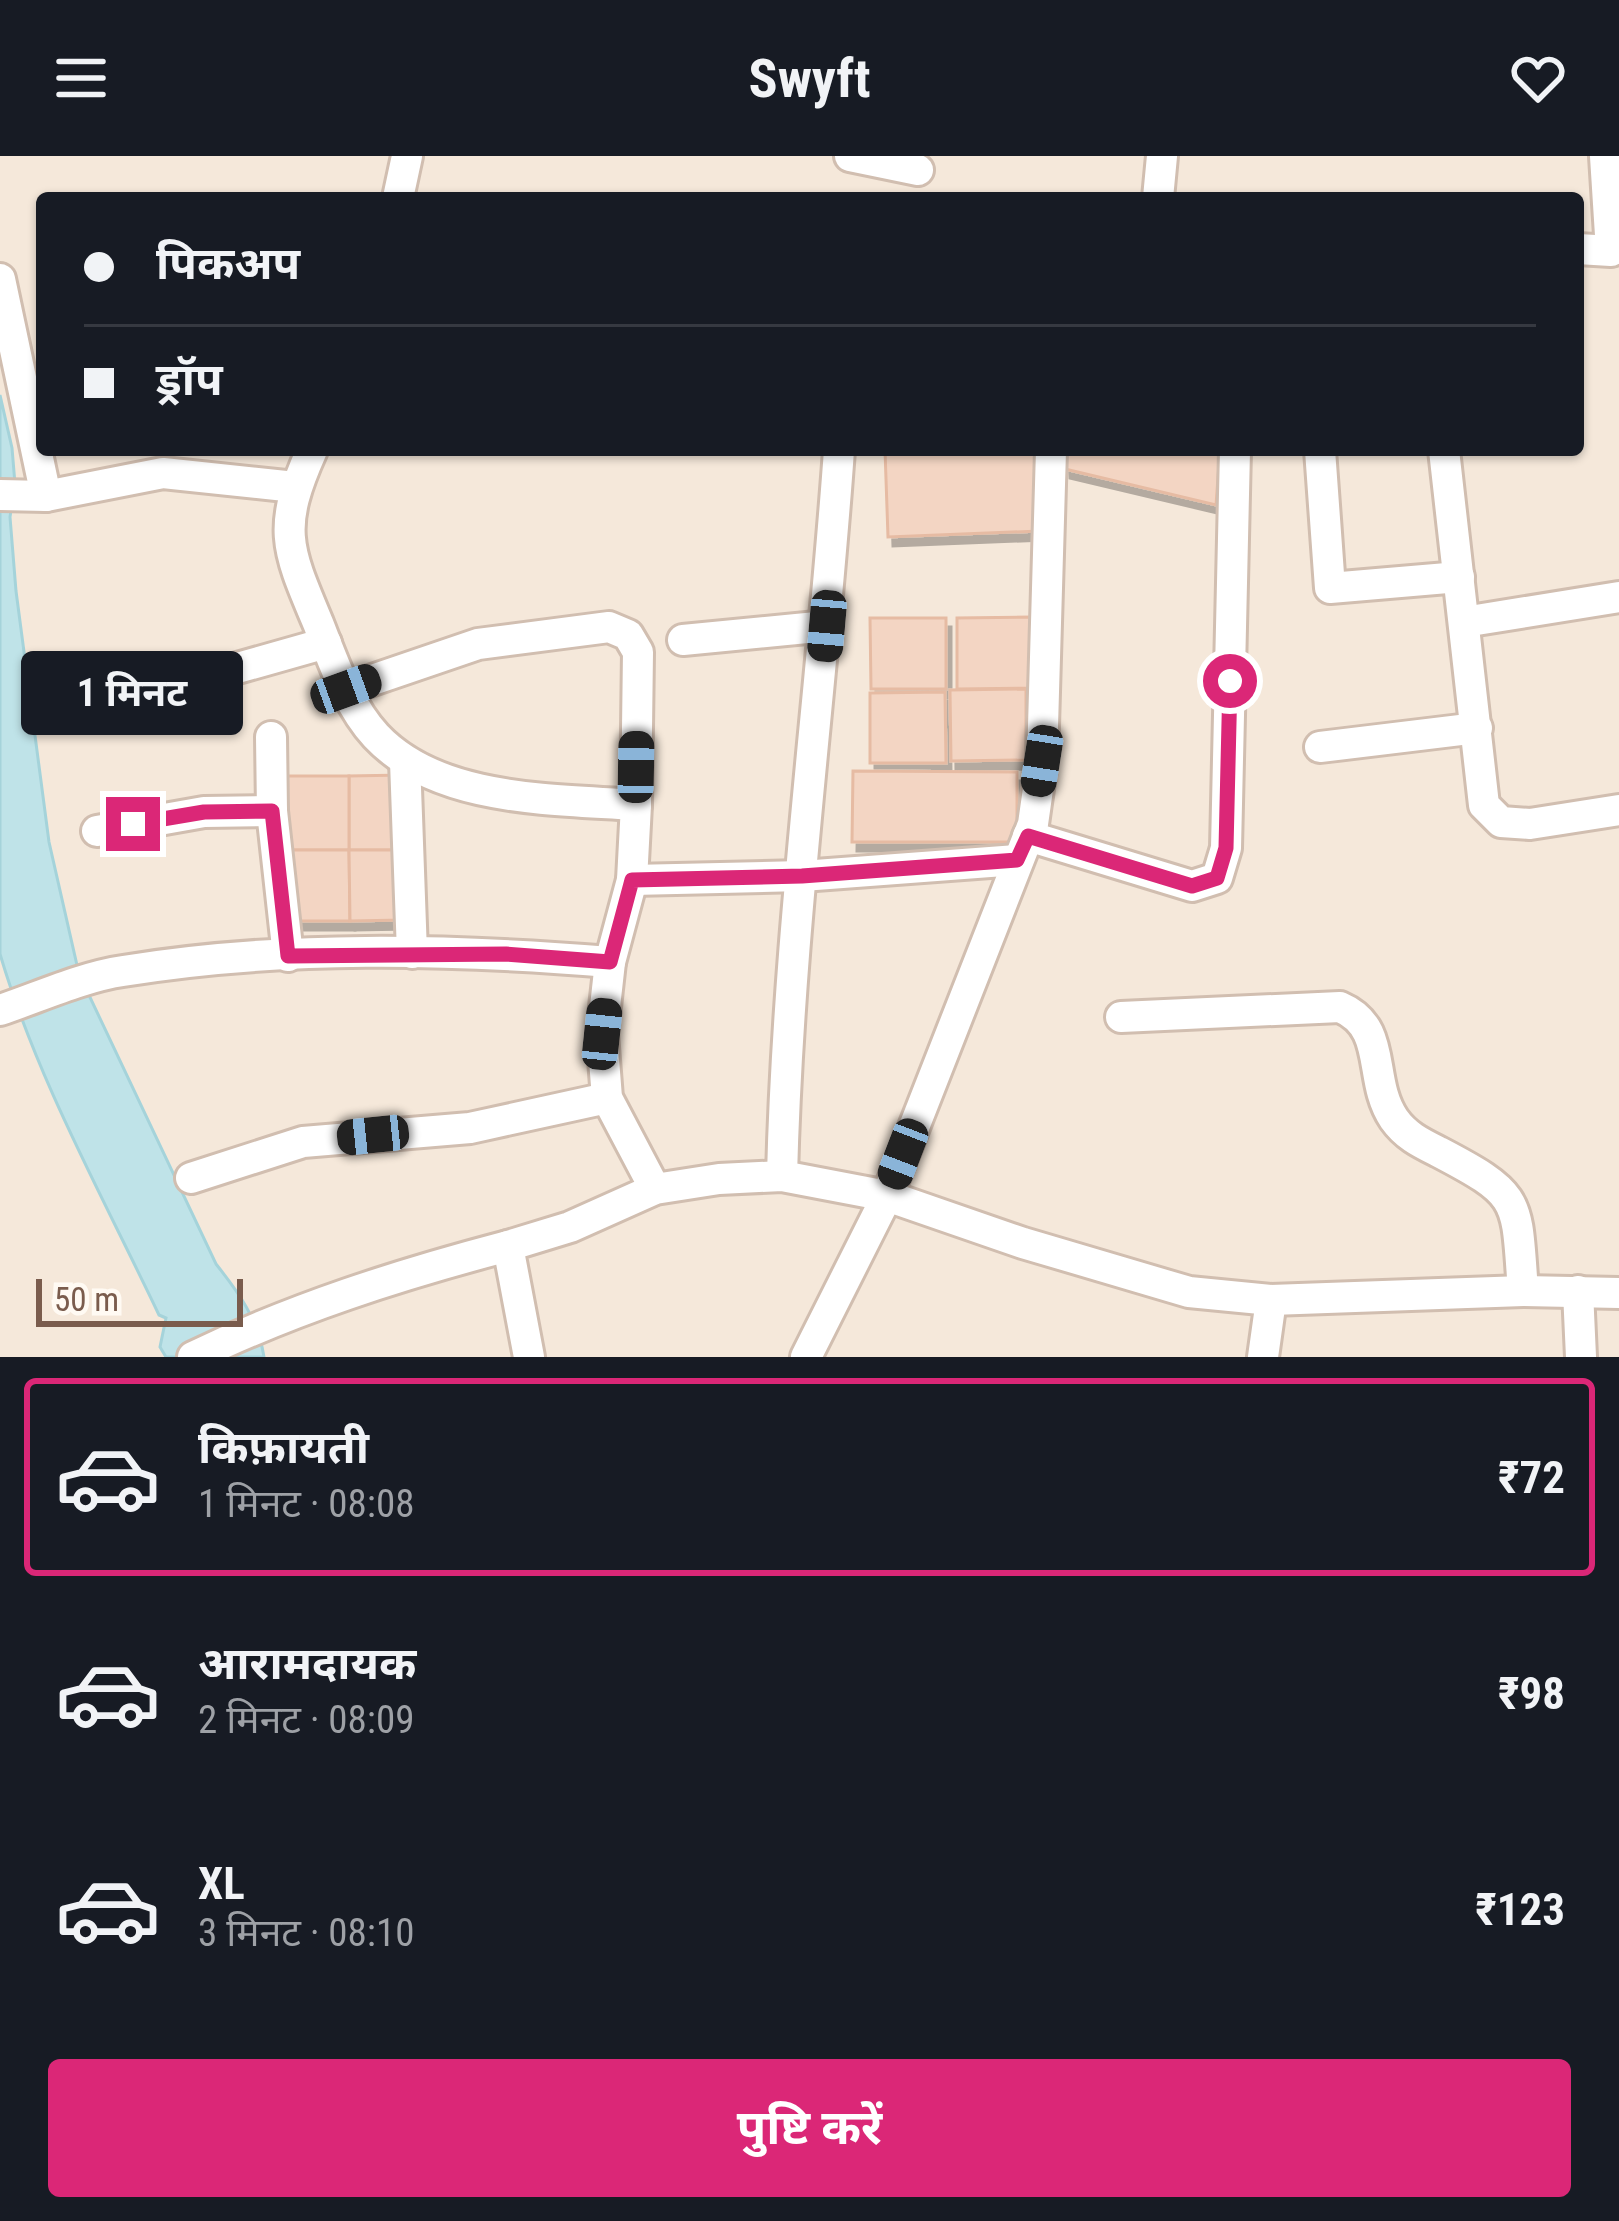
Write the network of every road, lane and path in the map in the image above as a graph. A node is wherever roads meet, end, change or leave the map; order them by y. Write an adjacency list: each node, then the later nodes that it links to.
1 (407, 156): 6 (street)
2 (850, 156): 5 (street)
3 (1162, 156): 7 (street)
4 (1605, 156): 8 (street)
5 (918, 175)
6 (399, 192)
7 (1159, 192)
8 (1584, 249)
9 (0, 278): 10 (street)
10 (36, 449)
11 (38, 456): 20 (street)
12 (309, 456): 18 (street)
13 (839, 456): 24 (street)
14 (1051, 456): 37 (street)
15 (1235, 456): 37 (street)
16 (1320, 456): 21 (street)
17 (1445, 456): 21 (street)
18 (296, 487): 20 (street); 26 (street)
19 (0, 495): 20 (street)
20 (46, 496)
21 (1459, 578): 23 (street)
22 (1619, 598): 23 (street)
23 (1464, 622): 29 (street)
24 (827, 626): 25 (street); 38 (street)
25 (683, 640)
26 (326, 643): 27 (street); 28 (street)
27 (346, 689): 32 (street); 33 (street)
28 (89, 703)
29 (1477, 728): 31 (street); 34 (street)
30 (272, 737): 35 (street)
31 (1320, 747)
32 (405, 761): 33 (street); 40 (street)
33 (636, 806): 39 (street)
34 (1619, 810)
35 (272, 811): 36 (street); 41 (street)
36 (98, 831)
37 (1022, 848): 38 (street); 49 (street)
38 (802, 876): 39 (street); 46 (street)
39 (632, 880): 42 (street)
40 (412, 953): 41 (street); 42 (street)
41 (288, 956): 43 (street)
42 (610, 962): 45 (street)
43 (0, 1010)
44 (1120, 1017): 51 (street)
45 (607, 1098): 47 (street); 48 (street)
46 (782, 1176): 48 (street); 49 (street)
47 (191, 1178)
48 (656, 1189): 50 (street)
49 (887, 1196): 54 (street); 57 (street)
50 (508, 1246): 55 (street); 56 (street)
51 (1523, 1291): 52 (street); 54 (street)
52 (1578, 1291): 53 (street); 59 (street)
53 (1619, 1294)
54 (1271, 1300): 58 (street)
55 (193, 1357)
56 (529, 1357)
57 (806, 1357)
58 (1263, 1357)
59 (1581, 1357)

